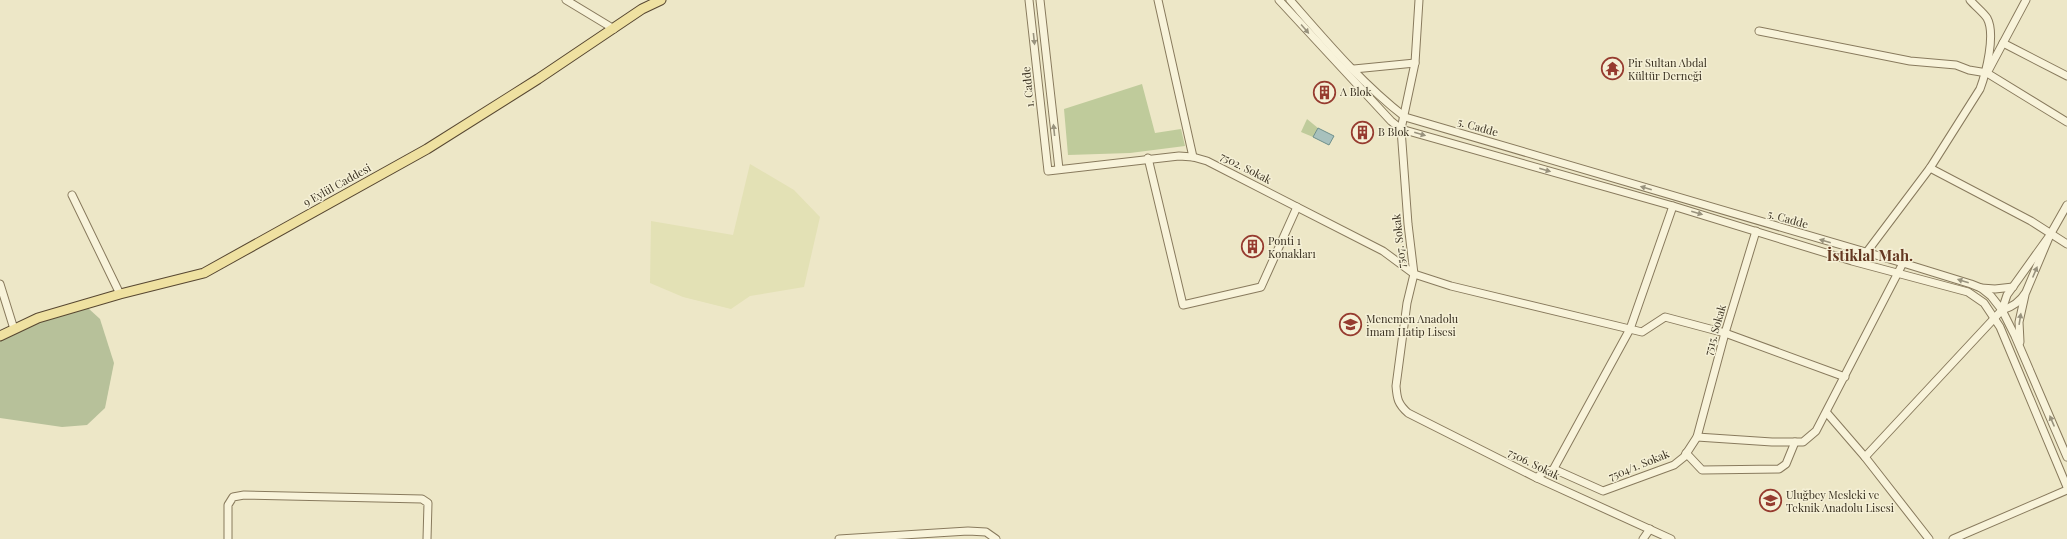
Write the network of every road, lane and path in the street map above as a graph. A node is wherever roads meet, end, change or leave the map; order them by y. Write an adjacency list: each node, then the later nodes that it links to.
1 (566, 0): 11 (street)
2 (660, 0): 11 (main road, 9 Eylül Caddesi)
3 (1029, 0): 25 (street, 1. Cadde, one-way to 25)
4 (1040, 0): 24 (street, 1. Cadde, one-way to 4)
5 (1158, 0): 21 (street)
6 (1279, 0): 20 (street, one-way to 20)
7 (1290, 0): 15 (street)
8 (1419, 0): 14 (street, 7507. Sokak)
9 (1970, 0): 16 (street)
10 (2025, 1): 13 (street)
11 (614, 29): 41 (main road, 9 Eylül Caddesi)
12 (1759, 30): 16 (street)
13 (2003, 43): 16 (street); 17 (street)
14 (1415, 63): 15 (street); 18 (street, 7507. Sokak)
15 (1354, 69): 18 (street)
16 (1986, 73): 19 (street); 23 (street)
17 (2067, 76)
18 (1405, 117): 20 (street, 7507. Sokak); 33 (street, 5. Cadde, one-way to 18)
19 (2067, 122)
20 (1402, 129): 29 (street, one-way to 29); 35 (street, 7507. Sokak)
21 (1193, 157): 22 (street, 7502. Sokak); 28 (street, 7502. Sokak)
22 (1148, 158): 24 (street, 7502. Sokak); 28 (street)
23 (1930, 168): 31 (street); 33 (street)
24 (1059, 169): 25 (street, 7502. Sokak)
25 (1048, 171)
26 (72, 195): 41 (street)
27 (2067, 204): 31 (street)
28 (1297, 206): 35 (street, 7502. Sokak)
29 (1673, 206): 30 (street, one-way to 30); 45 (street)
30 (1756, 231): 36 (street); 46 (street, 7515. Sokak)
31 (2050, 235): 32 (street); 38 (street); 40 (street, one-way to 31)
32 (2067, 244)
33 (1866, 253): 34 (street, 5. Cadde)
34 (1903, 263): 36 (street); 39 (street, 5. Cadde, one-way to 34)
35 (1414, 274): 45 (street, 7502. Sokak); 50 (street, 7507. Sokak)
36 (1898, 274): 43 (street); 49 (street)
37 (0, 284): 44 (street)
38 (2013, 287): 39 (street); 42 (street)
39 (1981, 288): 42 (street, 5. Cadde)
40 (2026, 292): 42 (street); 48 (street, one-way to 40)
41 (120, 294): 44 (main road, 9 Eylül Caddesi)
42 (2002, 310): 43 (street); 48 (street, 5. Cadde)
43 (1994, 318): 55 (street); 59 (street)
44 (14, 329): 47 (main road, 9 Eylül Caddesi)
45 (1630, 329): 46 (street, 7502. Sokak); 57 (street)
46 (1725, 333): 49 (street, 7502. Sokak); 52 (street, 7515. Sokak)
47 (0, 336)
48 (2020, 346): 56 (street, 5. Cadde, one-way to 48)
49 (1845, 377): 51 (street)
50 (1396, 398): 58 (street, 7506. Sokak)
51 (1827, 413): 53 (street); 55 (street)
52 (1697, 437): 53 (street); 54 (street, 7504/1. Sokak)
53 (1794, 442): 54 (street)
54 (1686, 453): 57 (street, 7504/1. Sokak)
55 (1865, 457): 67 (street)
56 (2067, 457)
57 (1553, 470): 58 (street)
58 (1538, 478): 60 (street, 7506. Sokak)
59 (2067, 488): 68 (street)
60 (1650, 529): 65 (street); 66 (street, 7506. Sokak)
61 (228, 539): 62 (street)
62 (427, 539)
63 (839, 539): 64 (street)
64 (996, 539)
65 (1644, 539)
66 (1671, 539)
67 (1929, 539)
68 (1953, 539)

